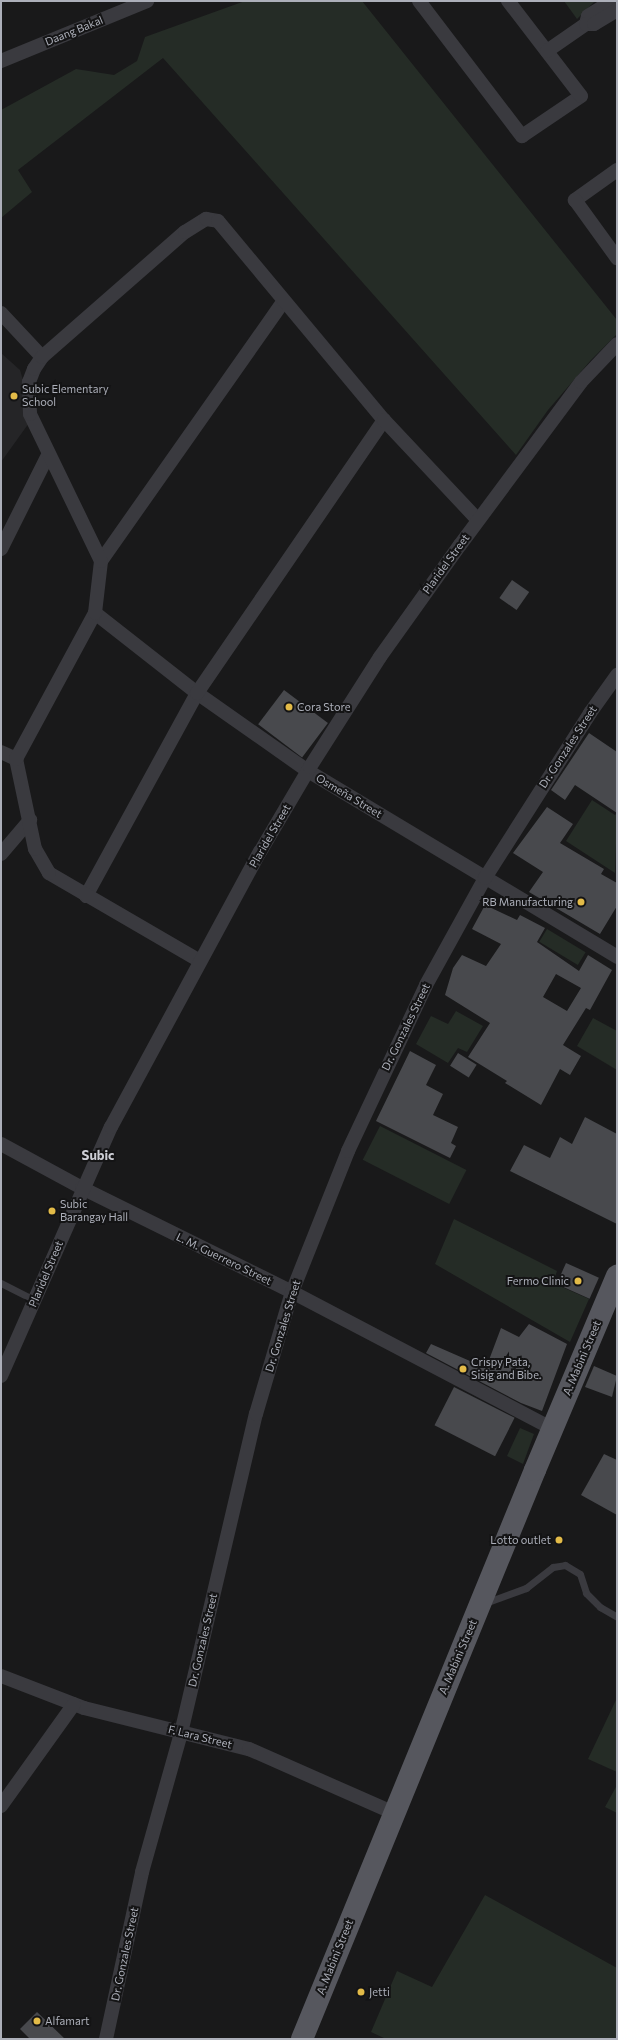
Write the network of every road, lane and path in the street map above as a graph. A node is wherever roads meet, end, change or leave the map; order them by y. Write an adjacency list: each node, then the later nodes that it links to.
1 (147, 1): 8 (street, Daang Bakal)
2 (419, 1): 7 (street)
3 (508, 1): 7 (street)
4 (612, 1): 6 (street)
5 (617, 10): 6 (street)
6 (586, 24): 7 (street)
7 (547, 51)
8 (1, 61)
9 (617, 170): 10 (street)
10 (617, 258)
11 (283, 302): 14 (street); 15 (street); 19 (street)
12 (1, 313): 14 (street)
13 (617, 344): 17 (street, Plaridel Street)
14 (42, 357): 16 (street)
15 (384, 420): 17 (street); 22 (street)
16 (48, 455): 18 (street); 19 (street)
17 (478, 520): 25 (street, Plaridel Street)
18 (1, 549)
19 (101, 561): 20 (street)
20 (95, 613): 22 (street, Osmeña Street); 24 (street)
21 (617, 675): 28 (street, Dr. Gonzales Street)
22 (197, 693): 25 (street, Osmeña Street); 29 (street)
23 (1, 752): 24 (street)
24 (16, 759): 26 (street)
25 (308, 771): 28 (street, Osmeña Street); 31 (street, Plaridel Street)
26 (30, 820): 27 (street); 29 (street)
27 (1, 854)
28 (485, 878): 30 (street, Osmeña Street); 36 (street, Dr. Gonzales Street)
29 (86, 896): 31 (street)
30 (617, 957)
31 (200, 962): 33 (street, Plaridel Street)
32 (1, 1144): 33 (street, L. M. Guerrero Street)
33 (82, 1188): 36 (street, L. M. Guerrero Street); 37 (street, Plaridel Street)
34 (617, 1276): 39 (main road, A. Mabini Street)
35 (1, 1283): 37 (lane)
36 (292, 1292): 39 (street, L. M. Guerrero Street); 44 (street, Dr. Gonzales Street)
37 (35, 1300): 38 (street, Plaridel Street)
38 (1, 1376)
39 (553, 1429): 40 (main road, A. Mabini Street)
40 (480, 1605): 41 (lane); 46 (main road, A. Mabini Street)
41 (617, 1617)
42 (1, 1676): 43 (street, F. Lara Street)
43 (74, 1704): 44 (street, F. Lara Street); 45 (street)
44 (181, 1733): 46 (street, F. Lara Street); 47 (street, Dr. Gonzales Street)
45 (1, 1806)
46 (394, 1813): 48 (main road, A. Mabini Street)
47 (106, 2039)
48 (302, 2039)

